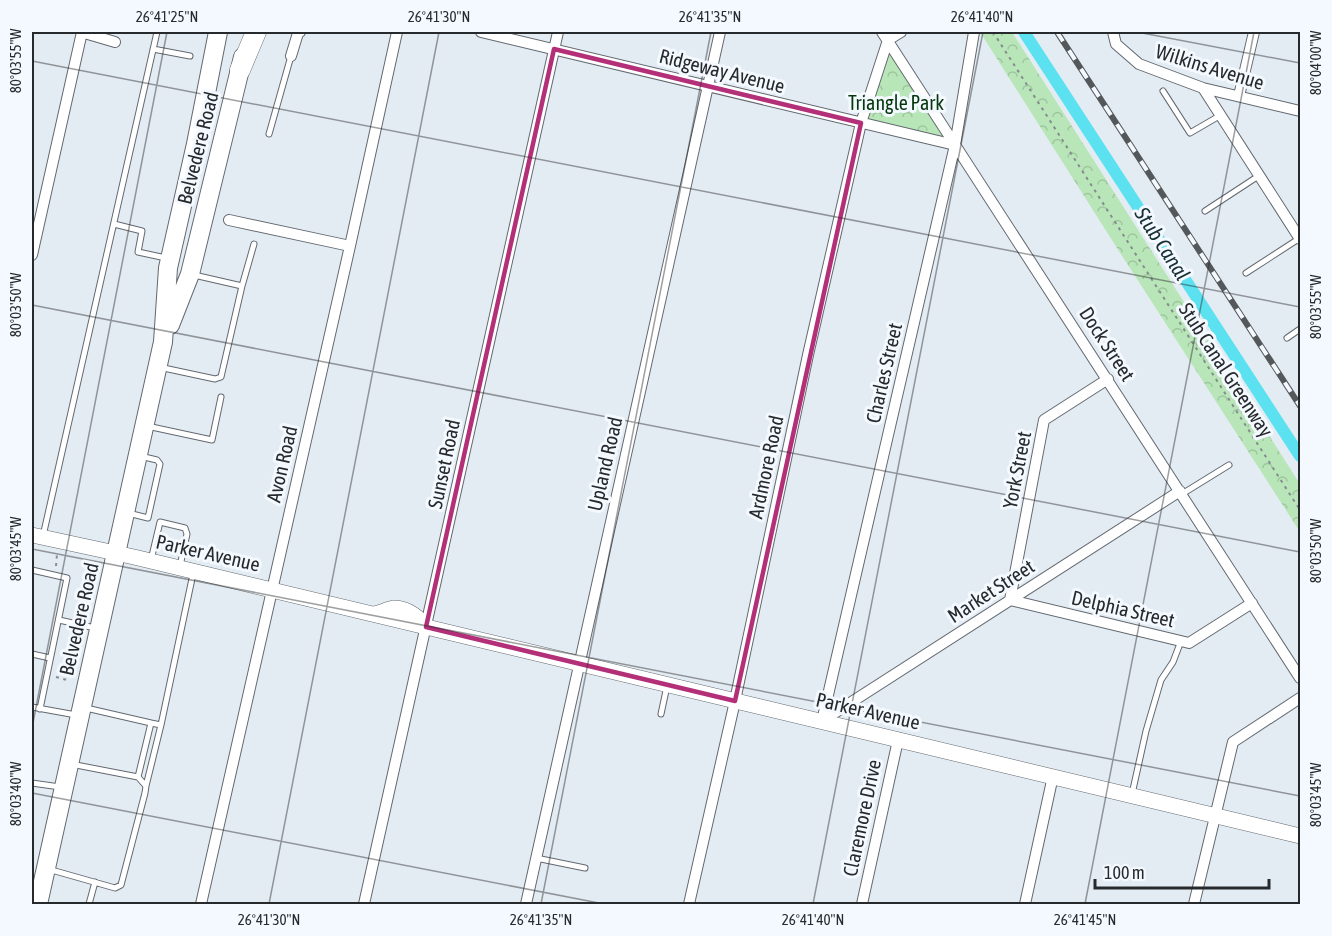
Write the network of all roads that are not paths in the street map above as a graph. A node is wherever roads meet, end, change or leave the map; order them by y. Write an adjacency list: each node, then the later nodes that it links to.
1 (81, 32): 16 (street); 38 (street)
2 (157, 32): 17 (lane)
3 (218, 32): 39 (main road, Belvedere Road)
4 (249, 32): 21 (main road, Belvedere Road)
5 (256, 32): 21 (highway)
6 (300, 32): 20 (street)
7 (397, 32): 37 (street, Avon Road)
8 (481, 32): 18 (street, Ridgeway Avenue)
9 (558, 32): 18 (street, Sunset Road)
10 (720, 32): 22 (street, Upland Road)
11 (901, 32): 15 (street)
12 (974, 32): 30 (street, Charles Street)
13 (1113, 32): 23 (street, Wilkins Avenue)
14 (1254, 32): 25 (street)
15 (885, 36): 28 (street, Ardmore Road); 30 (street, Dock Street)
16 (115, 42)
17 (153, 49): 19 (lane); 34 (lane)
18 (554, 49): 22 (street, Ridgeway Avenue); 65 (street, Sunset Road)
19 (190, 56)
20 (291, 56): 29 (lane)
21 (240, 70): 41 (main road, Belvedere Road)
22 (708, 86): 28 (street, Ridgeway Avenue); 70 (street, Upland Road)
23 (1203, 88): 25 (street, Wilkins Avenue); 27 (street)
24 (1163, 91): 27 (lane)
25 (1239, 96): 26 (street, Wilkins Avenue)
26 (1300, 111)
27 (1221, 115): 31 (street)
28 (861, 123): 30 (street, Ridgeway Avenue); 74 (street, Ardmore Road)
29 (269, 134)
30 (955, 145): 47 (street, Dock Street); 79 (street, Charles Street)
31 (1260, 175): 32 (lane); 35 (street)
32 (1204, 211)
33 (229, 220): 37 (street)
34 (114, 224): 39 (lane); 56 (lane)
35 (1300, 238): 40 (lane)
36 (254, 244): 42 (lane)
37 (350, 246): 61 (street, Avon Road)
38 (32, 255)
39 (170, 260): 45 (main road, Belvedere Road)
40 (1246, 273)
41 (190, 274): 42 (lane); 45 (main road, Belvedere Road)
42 (242, 286): 46 (lane)
43 (1300, 329): 44 (lane)
44 (1287, 338)
45 (163, 342): 46 (main road, Belvedere Road)
46 (158, 367): 49 (main road, Belvedere Road)
47 (1108, 379): 52 (street, Dock Street); 62 (street, York Street)
48 (221, 398): 49 (lane)
49 (145, 426): 50 (main road, Belvedere Road)
50 (138, 456): 53 (main road, Belvedere Road); 54 (lane)
51 (1229, 465): 52 (lane, Market Street)
52 (1181, 493): 62 (street, Market Street); 63 (street, Dock Street)
53 (126, 513): 54 (lane); 57 (main road, Belvedere Road)
54 (148, 518): 55 (lane)
55 (160, 522): 58 (lane); 60 (lane)
56 (37, 536): 57 (street, Parker Avenue)
57 (117, 553): 58 (street, Parker Avenue); 66 (main road, Belvedere Road)
58 (151, 561): 60 (street, Parker Avenue)
59 (32, 570): 64 (lane)
60 (186, 570): 61 (street, Parker Avenue); 81 (lane)
61 (272, 590): 65 (street, Parker Avenue); 98 (street, Avon Road)
62 (1010, 600): 67 (street, Delphia Street); 79 (street, Market Street)
63 (1252, 603): 67 (street, Delphia Street); 71 (street, Dock Street)
64 (59, 621): 66 (lane); 69 (lane)
65 (426, 627): 70 (street, Parker Avenue); 99 (street, Sunset Road)
66 (100, 629): 77 (main road, Belvedere Road)
67 (1181, 641): 89 (lane)
68 (32, 654): 69 (lane)
69 (50, 658): 76 (lane)
70 (579, 664): 72 (street, Parker Avenue); 92 (street, Upland Road)
71 (1300, 678)
72 (668, 685): 74 (street, Parker Avenue); 78 (lane)
73 (1300, 698): 90 (street)
74 (735, 701): 79 (street, Parker Avenue); 101 (street, Ardmore Road)
75 (32, 707): 76 (lane)
76 (40, 709): 77 (lane)
77 (81, 712): 80 (lane); 83 (main road, Belvedere Road)
78 (661, 714)
79 (822, 722): 82 (street, Parker Avenue)
80 (152, 723): 81 (lane); 85 (lane)
81 (160, 724): 87 (lane)
82 (898, 740): 84 (street, Parker Avenue); 102 (street, Claremore Drive)
83 (70, 763): 85 (lane); 88 (main road, Belvedere Road)
84 (1053, 776): 89 (street, Parker Avenue); 103 (street)
85 (138, 777): 87 (lane)
86 (32, 783): 88 (lane)
87 (146, 786): 95 (lane)
88 (64, 787): 93 (main road, Belvedere Road)
89 (1132, 795): 90 (street, Parker Avenue)
90 (1215, 815): 91 (street, Parker Avenue); 104 (street)
91 (1300, 836)
92 (536, 858): 94 (lane); 100 (street, Upland Road)
93 (46, 868): 95 (lane); 96 (main road, Belvedere Road)
94 (585, 868)
95 (95, 882): 97 (lane)
96 (38, 903)
97 (89, 904)
98 (201, 904)
99 (364, 904)
100 (526, 904)
101 (689, 904)
102 (862, 904)
103 (1025, 904)
104 (1194, 904)

